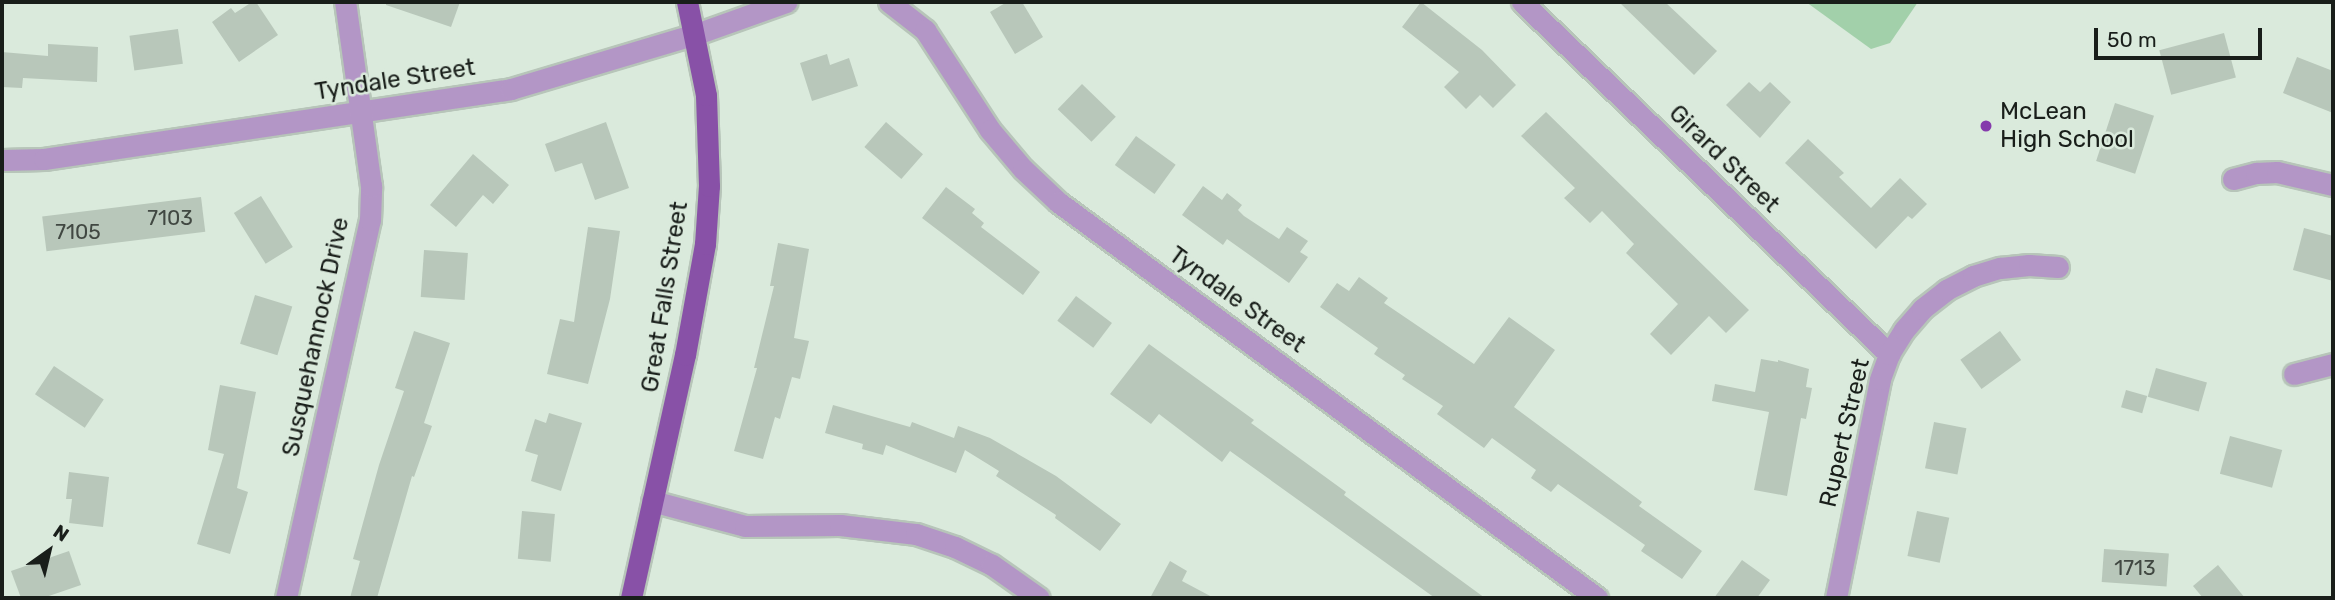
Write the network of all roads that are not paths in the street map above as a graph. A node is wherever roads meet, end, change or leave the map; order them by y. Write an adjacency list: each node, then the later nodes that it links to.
1 (345, 2): 7 (street, Susquehannock Drive)
2 (687, 2): 6 (main road, Great Falls Street)
3 (786, 2): 6 (street, Tyndale Street)
4 (1522, 2): 12 (street, Girard Street)
5 (902, 5): 19 (street, Tyndale Street)
6 (696, 34): 7 (street, Tyndale Street); 15 (main road, Great Falls Street)
7 (361, 113): 8 (street, Tyndale Street); 16 (street, Susquehannock Drive)
8 (2, 160)
9 (2232, 179): 10 (street)
10 (2333, 185)
11 (2058, 267): 12 (street, Rupert Street)
12 (1889, 354): 20 (street, Rupert Street)
13 (2333, 364): 14 (street)
14 (2294, 373)
15 (652, 501): 17 (main road, Great Falls Street); 18 (street)
16 (286, 598)
17 (631, 598)
18 (1039, 598)
19 (1597, 598)
20 (1836, 598)

